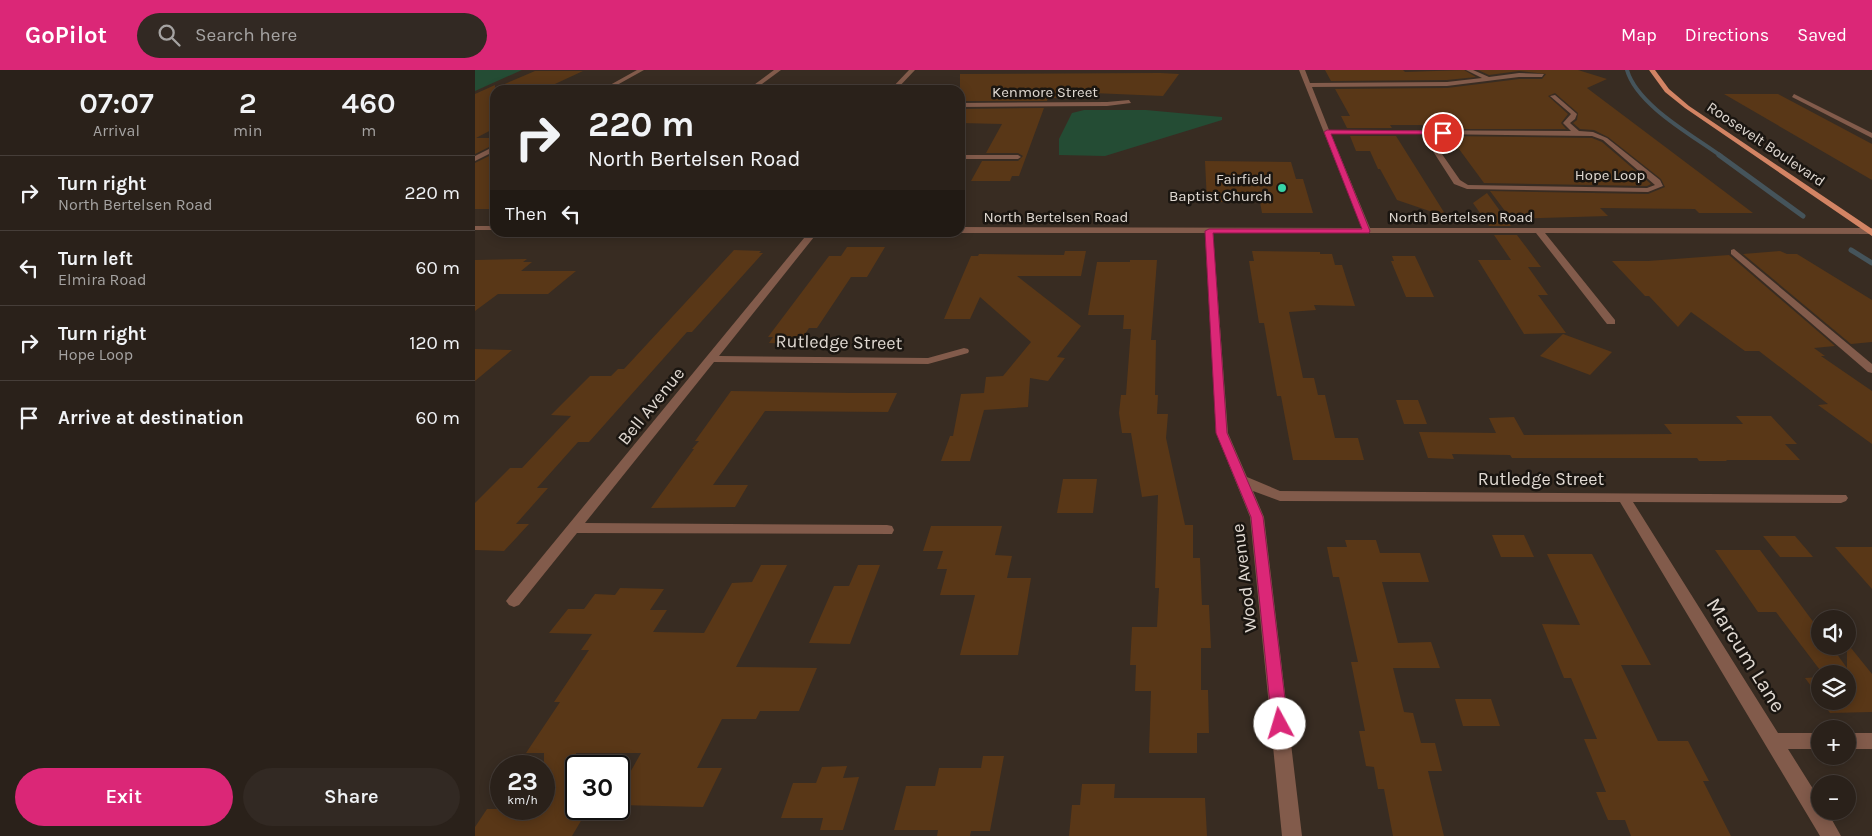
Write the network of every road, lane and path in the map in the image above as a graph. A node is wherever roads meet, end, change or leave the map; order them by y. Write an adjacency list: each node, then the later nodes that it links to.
1 (641, 70): 9 (street)
2 (778, 70): 10 (street)
3 (912, 70): 11 (street)
4 (1302, 70): 12 (street)
5 (1469, 70): 8 (street)
6 (1652, 70): 31 (main road, Roosevelt Boulevard)
7 (1543, 75): 8 (street)
8 (1489, 79): 12 (street)
9 (613, 85)
10 (757, 85)
11 (898, 85)
12 (1308, 85): 17 (street)
13 (1553, 96): 19 (street)
14 (1794, 96): 20 (street)
15 (1129, 102): 16 (street, Kenmore Street)
16 (965, 105)
17 (1327, 132): 18 (street, Hope Loop); 29 (street)
18 (1424, 132): 19 (street, Hope Loop); 19 (street, Hope Loop)
19 (1577, 133)
20 (1872, 136)
21 (490, 151): 24 (street)
22 (965, 157): 23 (street)
23 (1018, 157)
24 (475, 159)
25 (475, 228): 26 (street)
26 (490, 228)
27 (965, 230): 28 (street, North Bertelsen Road)
28 (1209, 231): 29 (street, North Bertelsen Road); 38 (street, Wood Avenue)
29 (1367, 231): 30 (street, North Bertelsen Road)
30 (1539, 231): 31 (street, North Bertelsen Road); 34 (street)
31 (1871, 232)
32 (810, 237): 36 (street, Bell Avenue)
33 (1734, 252): 37 (street)
34 (1611, 322)
35 (964, 351): 36 (street, Rutledge Street)
36 (711, 359): 43 (street, Bell Avenue)
37 (1872, 370)
38 (1244, 481): 39 (street, Rutledge Street); 42 (street, Wood Avenue)
39 (1287, 496): 40 (street, Rutledge Street); 42 (street)
40 (1623, 498): 41 (street, Rutledge Street); 46 (street, Marcum Lane)
41 (1841, 498)
42 (1257, 517): 50 (street, Wood Avenue)
43 (574, 528): 44 (street); 45 (street, Bell Avenue)
44 (887, 530)
45 (514, 601)
46 (1772, 741): 47 (street); 51 (street, Marcum Lane)
47 (1811, 741)
48 (1856, 741): 49 (street)
49 (1872, 742)
50 (1293, 836)
51 (1831, 836)

